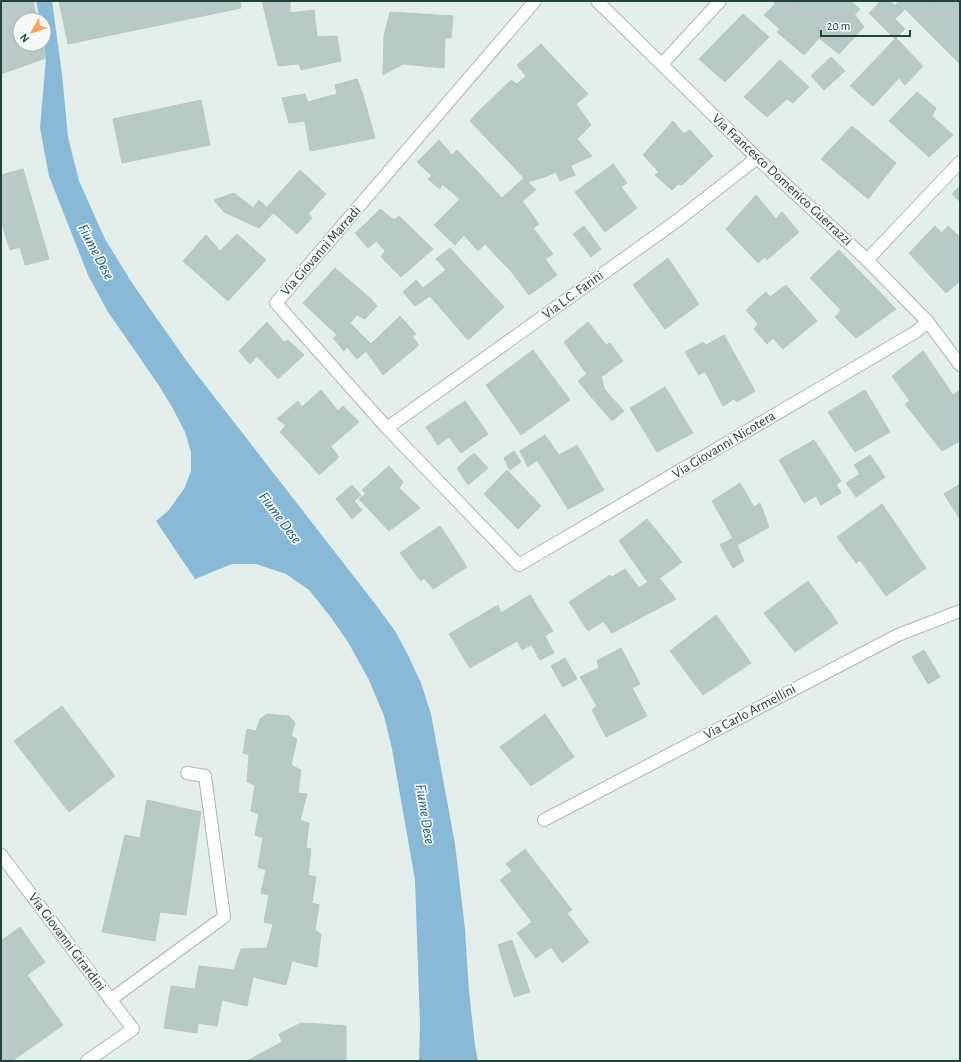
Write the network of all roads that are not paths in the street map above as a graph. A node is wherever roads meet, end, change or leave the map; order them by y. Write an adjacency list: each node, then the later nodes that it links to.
1 (535, 1): 10 (street, Via Giovanni Marradi)
2 (597, 1): 4 (street, Via Francesco Domenico Guerrazzi)
3 (720, 1): 4 (street)
4 (662, 64): 5 (street, Via Francesco Domenico Guerrazzi)
5 (756, 158): 7 (street, Via Francesco Domenico Guerrazzi); 10 (street, Via L.C. Farini)
6 (960, 162): 7 (street)
7 (867, 260): 8 (street, Via Francesco Domenico Guerrazzi)
8 (928, 322): 9 (street, Via Francesco Domenico Guerrazzi); 11 (street, Via Giovanni Nicotera)
9 (960, 365)
10 (387, 428): 11 (street, Via Giovanni Marradi)
11 (520, 565)
12 (960, 611): 14 (street, Via Carlo Armellini)
13 (187, 773): 16 (street)
14 (544, 820)
15 (1, 855): 16 (street, Via Giovanni Girardini)
16 (110, 1000): 17 (street, Via Giovanni Girardini)
17 (87, 1061)

